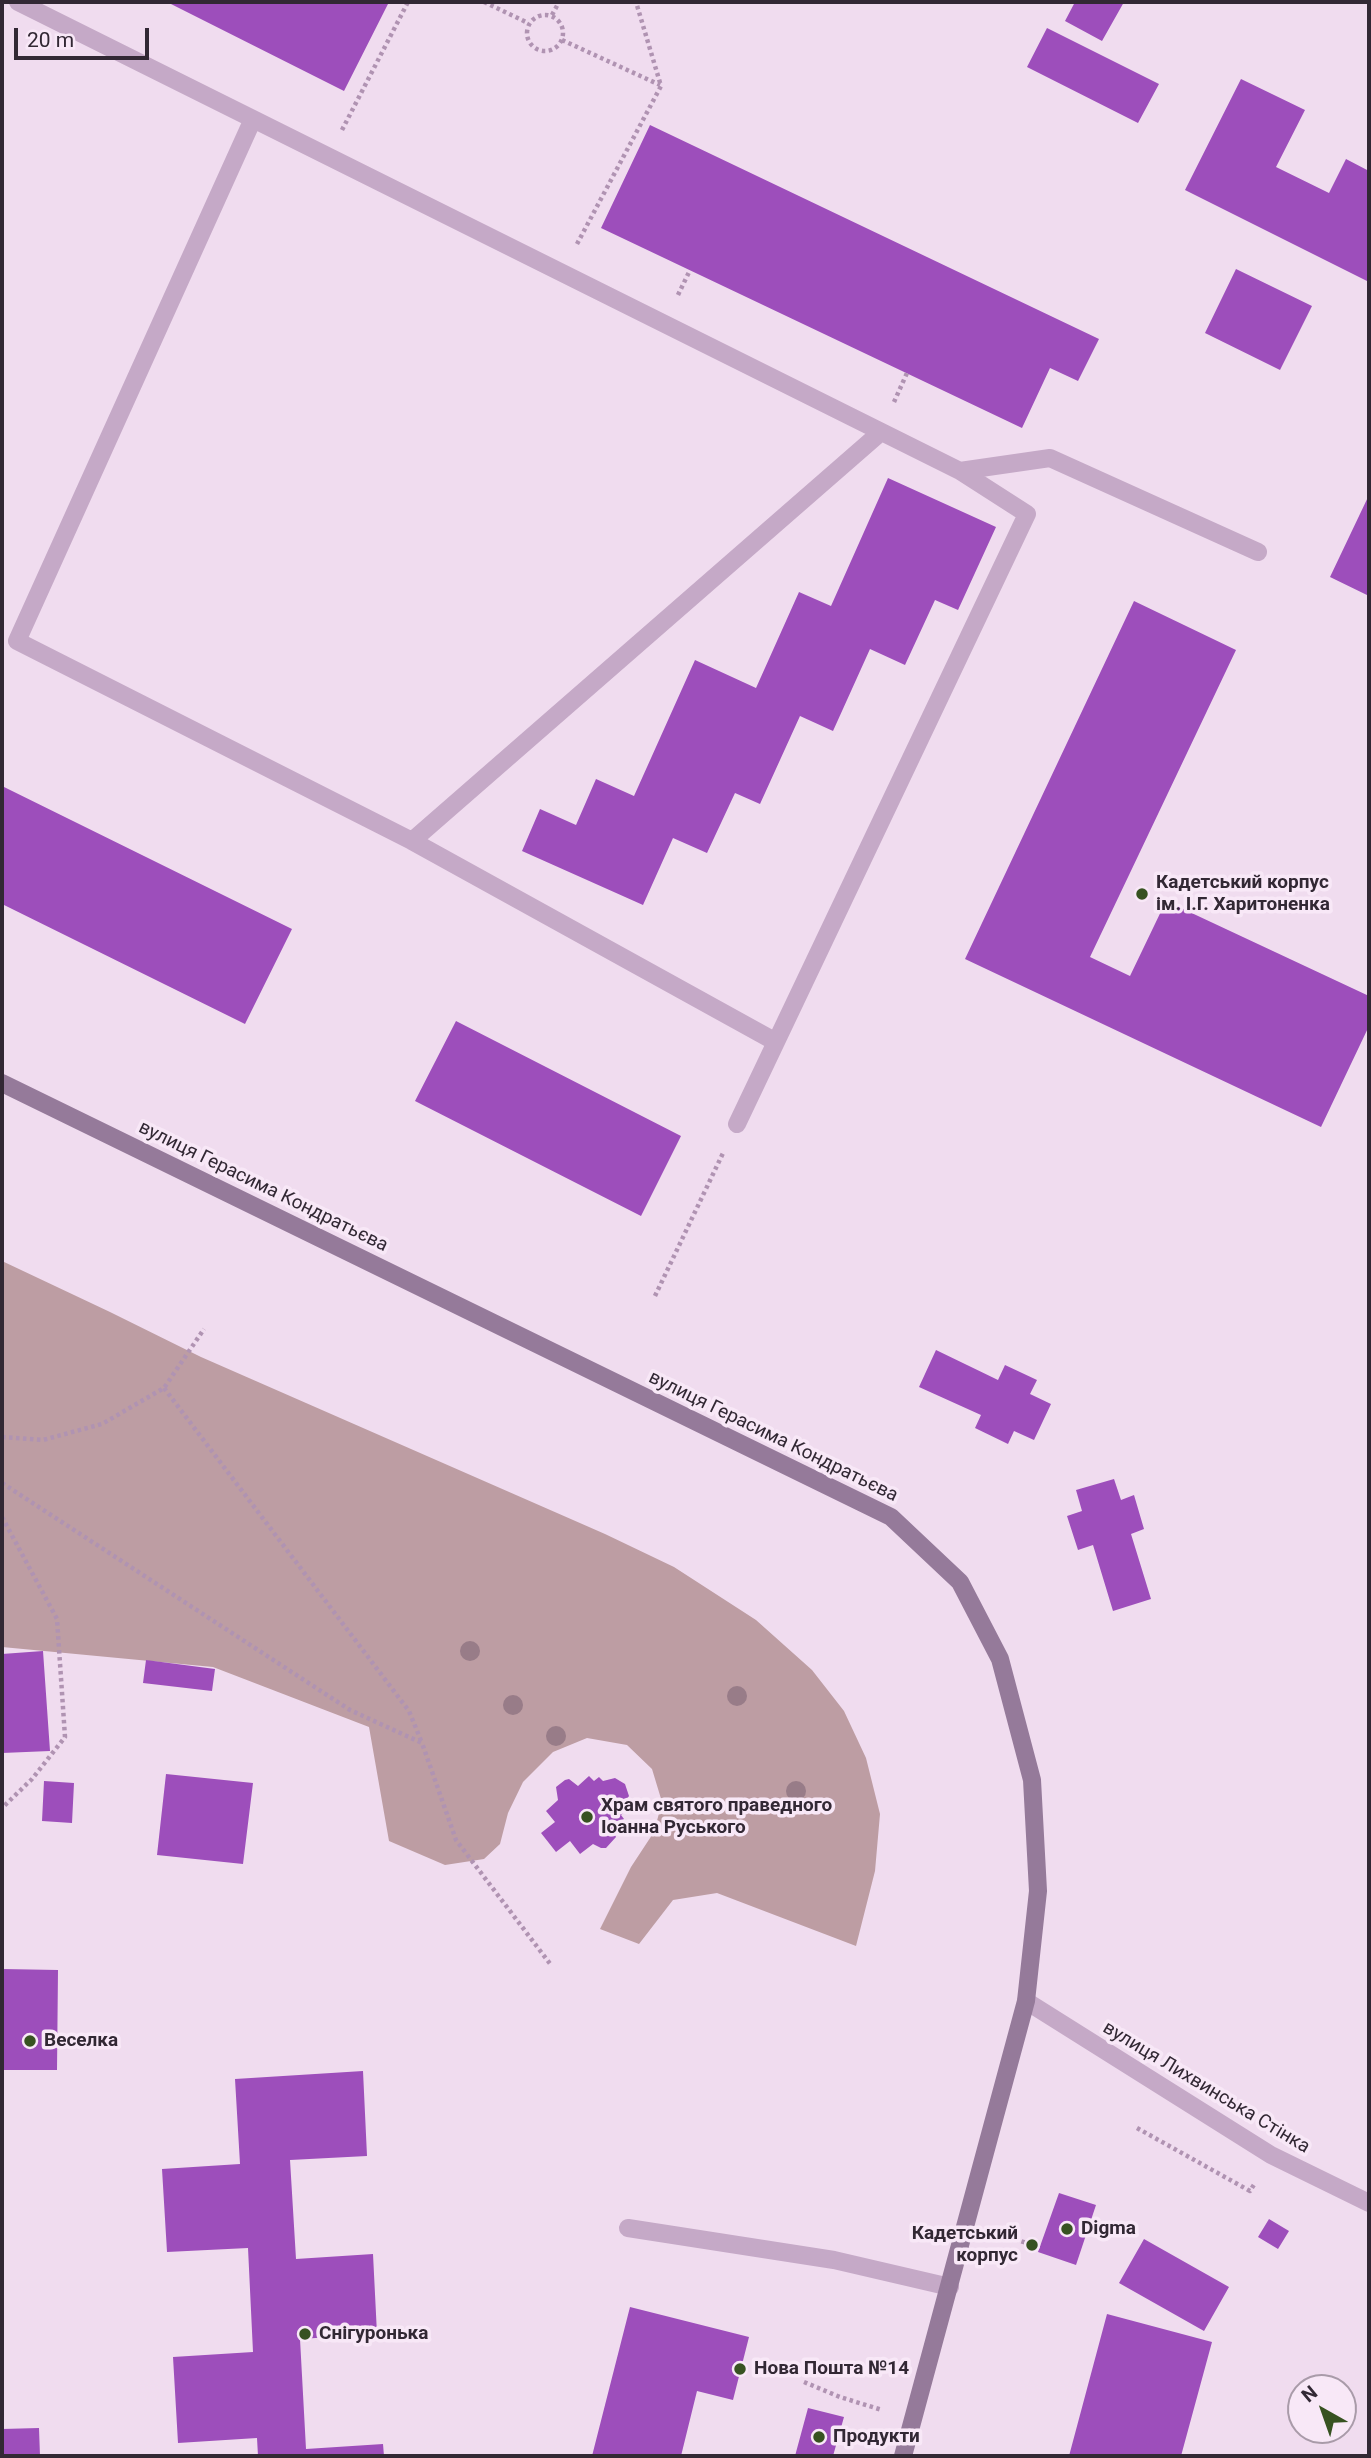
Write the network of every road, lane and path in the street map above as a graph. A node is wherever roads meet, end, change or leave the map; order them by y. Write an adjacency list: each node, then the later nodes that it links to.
1 (18, 2): 10 (street)
2 (408, 2): 11 (path)
3 (484, 2): 7 (path)
4 (559, 2): 6 (path)
5 (636, 2): 9 (path)
6 (552, 15): 7 (path); 8 (path)
7 (528, 23): 8 (path)
8 (562, 40): 9 (path)
9 (661, 86): 12 (path)
10 (253, 119): 11 (street); 16 (street)
11 (328, 156): 12 (street)
12 (561, 272): 13 (street)
13 (881, 432): 14 (street); 17 (street)
14 (960, 471): 15 (street); 18 (street)
15 (1258, 552)
16 (9, 637): 17 (street)
17 (412, 841): 18 (street)
18 (776, 1042): 20 (street)
19 (2, 1083): 30 (main road, вулиця Герасима Кондратьєва)
20 (737, 1125): 21 (path)
21 (655, 1296)
22 (204, 1329): 23 (path)
23 (164, 1388): 24 (path); 27 (path)
24 (2, 1437)
25 (2, 1483): 27 (path)
26 (2, 1517): 28 (path)
27 (422, 1742): 29 (path)
28 (2, 1808)
29 (551, 1965)
30 (1026, 2001): 32 (street, вулиця Лихвинська Стінка); 34 (main road, вулиця Герасима Кондратьєва)
31 (1137, 2129): 32 (path)
32 (1271, 2155): 33 (street, вулиця Лихвинська Стінка)
33 (1369, 2203)
34 (968, 2223): 36 (path); 37 (main road, вулиця Герасима Кондратьєва)
35 (628, 2228): 37 (street)
36 (1032, 2245)
37 (950, 2287): 39 (main road, вулиця Герасима Кондратьєва)
38 (804, 2382): 39 (path)
39 (914, 2420): 40 (main road, вулиця Герасима Кондратьєва)
40 (903, 2456)

